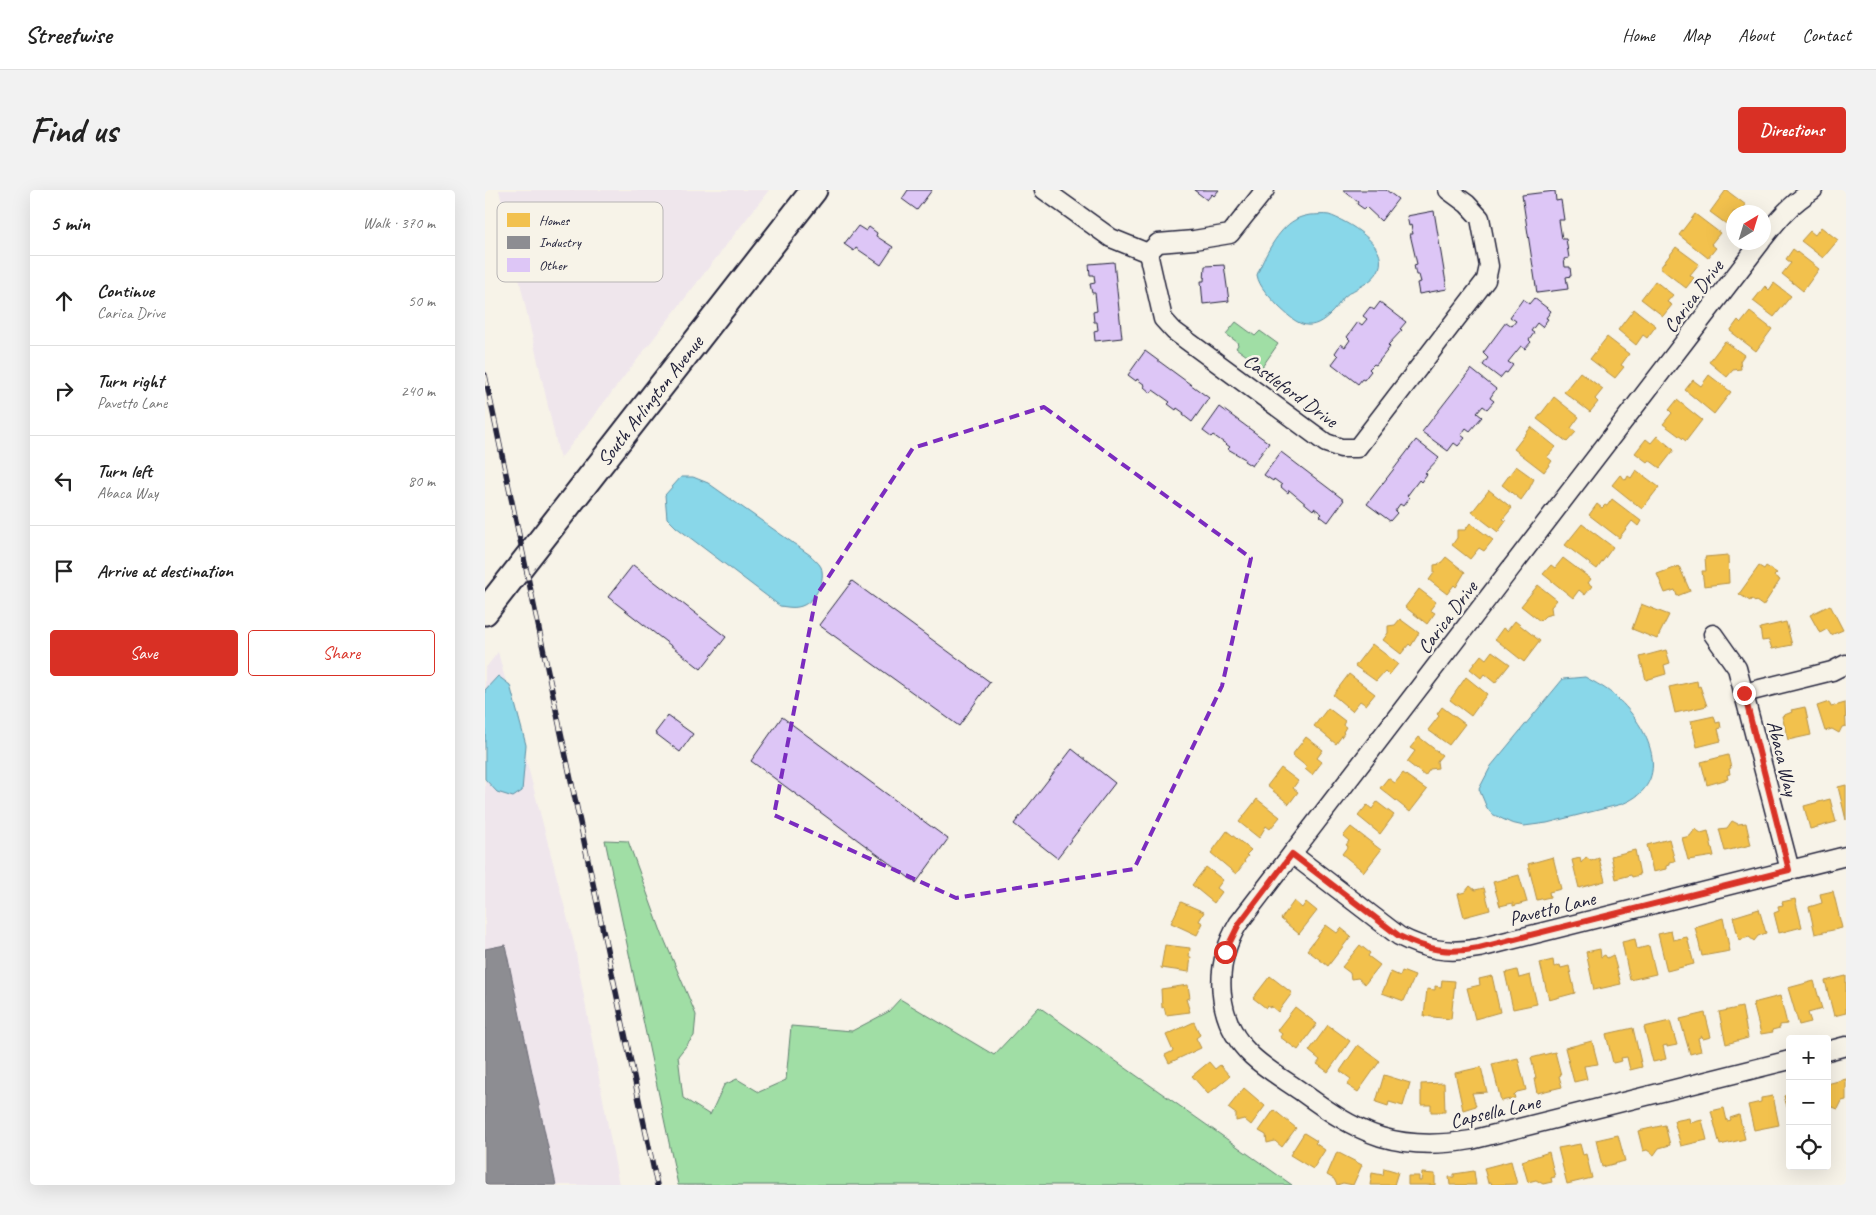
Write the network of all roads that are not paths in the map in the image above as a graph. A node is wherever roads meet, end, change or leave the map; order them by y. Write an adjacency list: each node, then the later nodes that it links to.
1 (814, 190): 9 (main road, South Arlington Avenue)
2 (1044, 190): 8 (street)
3 (1265, 190): 8 (street)
4 (1448, 190): 8 (street, Castleford Drive)
5 (1813, 190): 6 (street)
6 (1771, 229)
7 (1755, 250): 13 (street, Carica Drive)
8 (1148, 253)
9 (485, 612)
10 (1713, 634): 12 (street, Abaca Way)
11 (1846, 664): 12 (street)
12 (1744, 693): 15 (street, Abaca Way)
13 (1292, 854): 15 (street, Pavetto Lane); 16 (street, Carica Drive)
14 (1846, 856): 15 (street, Pavetto Lane)
15 (1789, 870)
16 (1236, 1036): 19 (street, Capsella Lane)
17 (1846, 1046): 18 (street)
18 (1831, 1050)
19 (1786, 1061)

